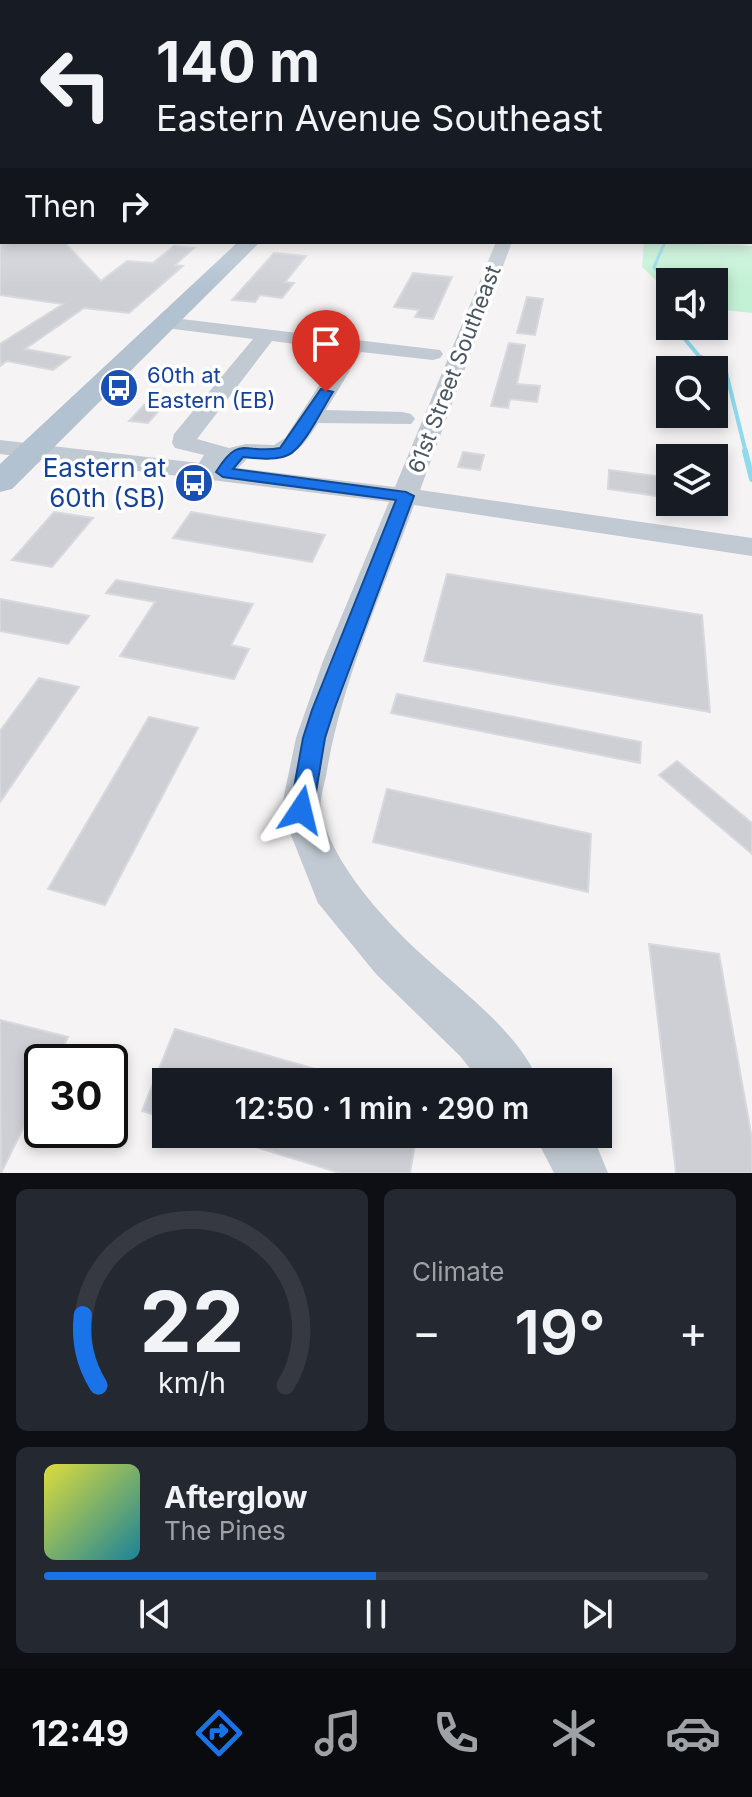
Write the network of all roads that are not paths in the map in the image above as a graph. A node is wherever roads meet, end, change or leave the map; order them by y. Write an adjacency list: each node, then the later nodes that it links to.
1 (248, 244): 3 (main road)
2 (503, 244): 13 (street, 61st Street Southeast)
3 (165, 323): 4 (street); 10 (main road)
4 (268, 334): 5 (street); 11 (street)
5 (356, 344): 6 (street); 7 (street)
6 (433, 354)
7 (311, 416): 8 (street); 11 (street)
8 (403, 419)
9 (0, 447): 10 (street)
10 (32, 451): 11 (street); 12 (main road)
11 (215, 471): 13 (street)
12 (0, 482)
13 (406, 496): 14 (street); 15 (street, 61st Street Southeast)
14 (752, 547)
15 (502, 1068)
16 (571, 1148): 17 (street)
17 (581, 1173)

